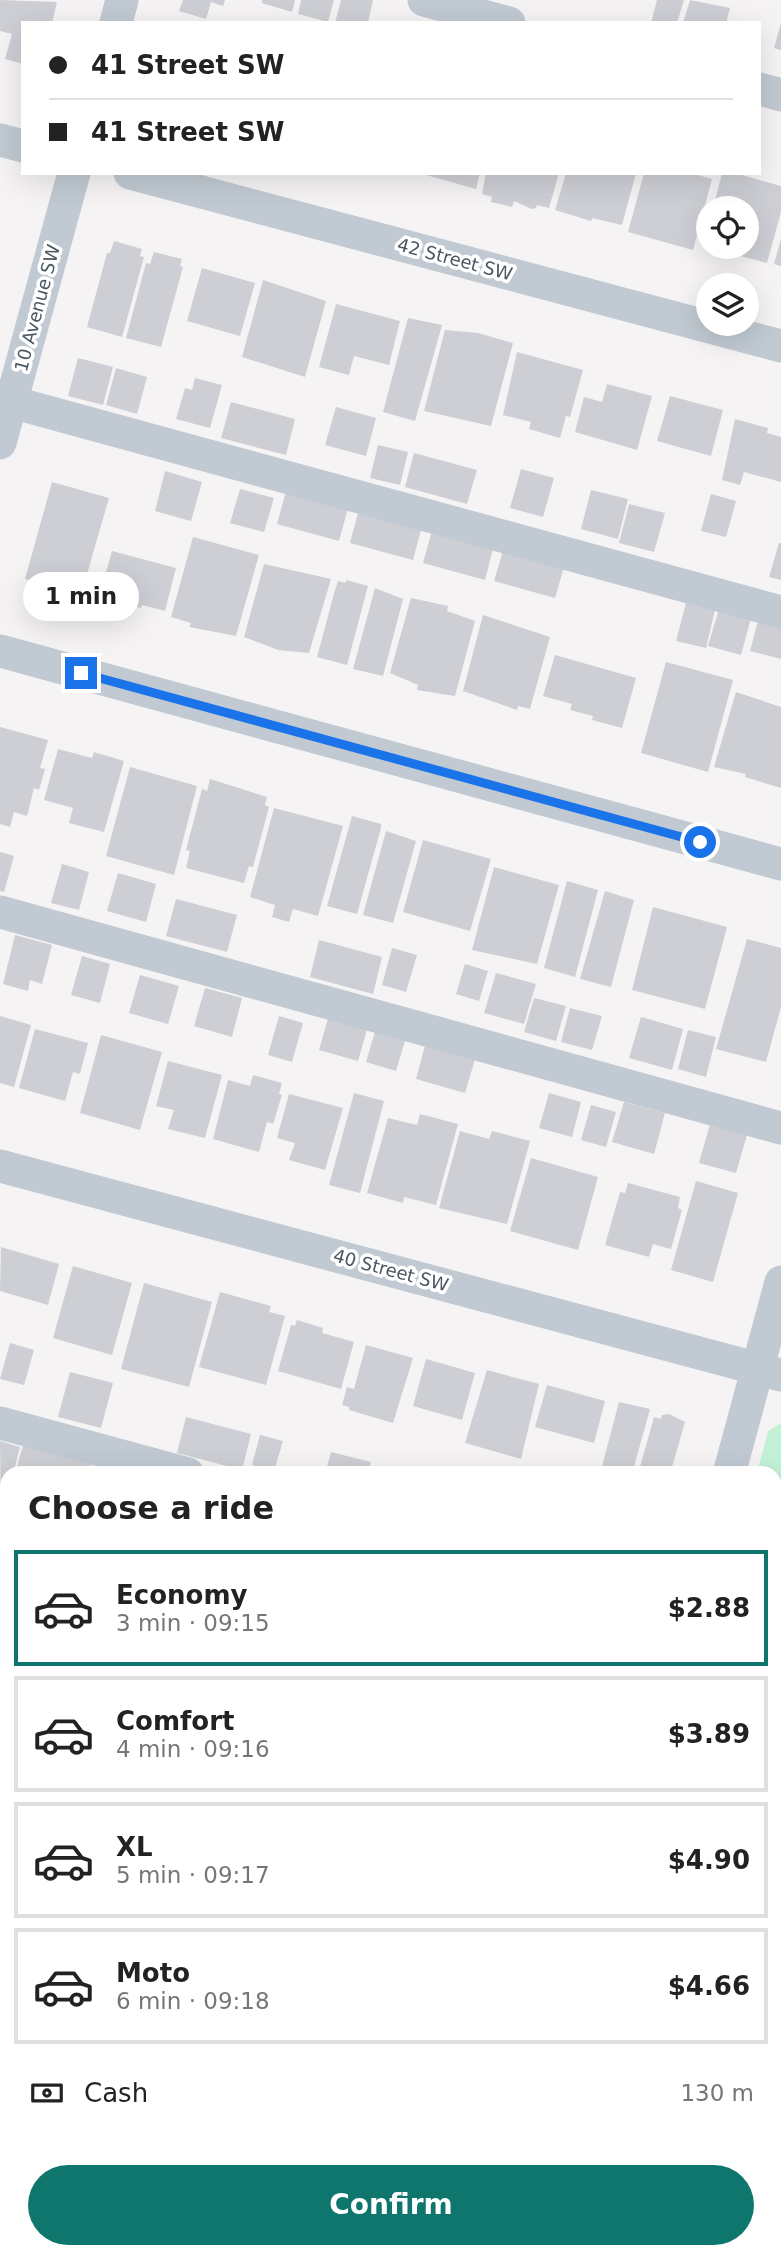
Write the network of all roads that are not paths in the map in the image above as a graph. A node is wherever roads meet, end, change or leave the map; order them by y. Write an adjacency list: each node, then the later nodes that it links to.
1 (122, 0): 3 (street)
2 (424, 0): 4 (street)
3 (117, 21)
4 (502, 21)
5 (761, 89): 6 (street)
6 (781, 95)
7 (0, 140): 8 (street)
8 (21, 145)
9 (73, 175): 12 (street, 10 Avenue SW)
10 (138, 175): 11 (street, 42 Street SW)
11 (781, 346)
12 (6, 400): 13 (street, 10 Avenue SW); 14 (street)
13 (0, 443)
14 (781, 612)
15 (0, 651): 16 (street)
16 (781, 864)
17 (0, 912): 18 (street)
18 (781, 1128)
19 (0, 1166): 21 (street, 40 Street SW)
20 (781, 1282): 21 (street)
21 (770, 1371): 24 (street)
22 (0, 1423): 23 (street)
23 (159, 1466)
24 (732, 1466)

